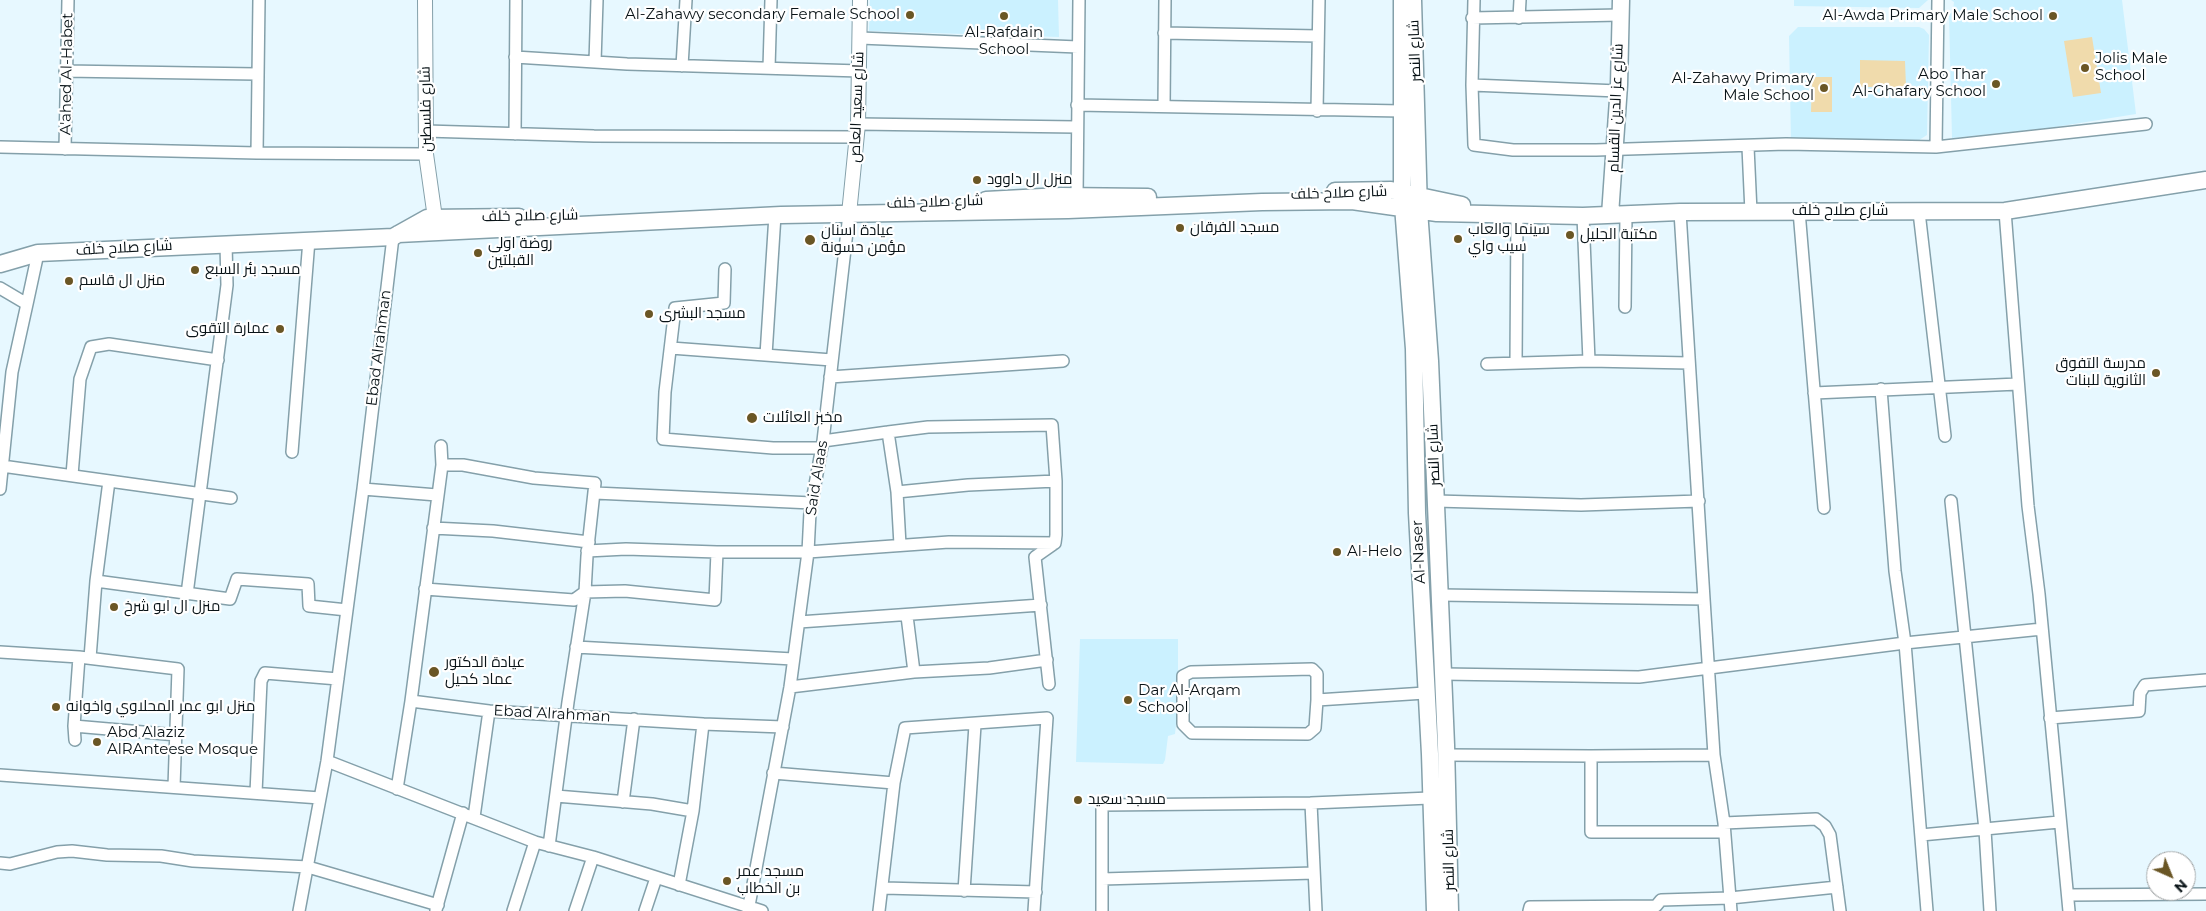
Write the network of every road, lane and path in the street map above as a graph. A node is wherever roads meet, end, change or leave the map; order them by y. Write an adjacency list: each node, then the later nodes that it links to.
1 (68, 0): 28 (street, A'ahed Al-Habet)
2 (259, 0): 30 (street)
3 (425, 0): 40 (street, شارع فلسطين)
4 (516, 0): 24 (street)
5 (597, 0): 25 (street)
6 (686, 0): 26 (street)
7 (771, 0): 27 (street)
8 (860, 0): 22 (street, شارع سعيد العاص)
9 (1079, 0): 23 (street)
10 (1165, 0): 20 (street)
11 (1319, 0): 21 (street)
12 (1402, 0): 36 (main road, شارع النصر)
13 (1413, 0): 52 (main road, شارع النصر)
14 (1474, 0): 18 (street)
15 (1520, 0): 19 (street)
16 (1938, 0): 44 (street)
17 (1620, 8): 19 (street); 32 (main road, شارع عز الدين القسام)
18 (1472, 18): 19 (street); 31 (street)
19 (1519, 18)
20 (1164, 33): 21 (street); 34 (street)
21 (1318, 36): 35 (street)
22 (860, 38): 23 (street); 29 (street, شارع سعيد العاص)
23 (1078, 47): 33 (street)
24 (515, 57): 25 (street); 41 (street)
25 (595, 62): 26 (street)
26 (682, 66): 27 (street)
27 (769, 68): 29 (street)
28 (65, 70): 30 (street); 46 (street, A'ahed Al-Habet)
29 (860, 71): 39 (street, شارع سعيد العاص)
30 (256, 74): 47 (street)
31 (1472, 85): 32 (street); 45 (street)
32 (1618, 91): 45 (main road, شارع عز الدين القسام)
33 (1077, 105): 34 (street); 38 (street)
34 (1164, 106): 35 (street)
35 (1317, 111): 36 (street)
36 (1402, 111): 50 (main road, شارع النصر)
37 (2146, 124): 44 (street)
38 (1076, 127): 39 (street); 51 (street)
39 (858, 130): 41 (street); 53 (street, شارع سعيد العاص)
40 (426, 131): 41 (street); 48 (street, شارع فلسطين)
41 (515, 134)
42 (0, 147): 46 (street)
43 (1748, 147): 44 (street); 45 (street); 57 (street)
44 (1936, 147)
45 (1616, 148): 61 (main road, شارع عز الدين القسام)
46 (65, 149): 47 (street)
47 (257, 153): 48 (street)
48 (426, 154): 63 (street, شارع فلسطين)
49 (2206, 180): 55 (main road, شارع صلاح خلف)
50 (1402, 193): 51 (main road, شارع صلاح خلف); 52 (main road, Al-Naser)
51 (1077, 196): 53 (main road, شارع صلاح خلف)
52 (1414, 206): 53 (main road, شارع صلاح خلف); 60 (main road, شارع صلاح خلف); 106 (main road, شارع النصر); 140 (main road, Al-Naser)
53 (850, 210): 59 (main road, شارع صلاح خلف); 63 (main road, شارع صلاح خلف); 76 (street, Said Alaas)
54 (1799, 211): 57 (main road, شارع صلاح خلف); 58 (main road, شارع صلاح خلف); 86 (street)
55 (2005, 211): 58 (main road, شارع صلاح خلف); 83 (street)
56 (1680, 212): 57 (main road, شارع صلاح خلف); 61 (main road, شارع صلاح خلف); 80 (street)
57 (1751, 212)
58 (1919, 212): 84 (street)
59 (775, 215): 64 (main road, شارع صلاح خلف); 74 (street)
60 (1516, 215): 62 (main road, شارع صلاح خلف); 79 (street)
61 (1618, 215): 62 (main road, شارع صلاح خلف); 72 (street)
62 (1583, 216): 78 (street)
63 (435, 218): 64 (main road, شارع صلاح خلف)
64 (395, 235): 65 (main road, شارع صلاح خلف); 98 (street, Ebad Alrahman)
65 (309, 240): 66 (main road, شارع صلاح خلف); 91 (street)
66 (226, 244): 67 (main road, شارع صلاح خلف); 75 (street)
67 (38, 252): 68 (main road, شارع صلاح خلف); 71 (street)
68 (0, 264)
69 (725, 269): 73 (street)
70 (0, 288): 71 (street)
71 (27, 304): 93 (street)
72 (1626, 307)
73 (671, 348): 74 (street); 89 (street)
74 (766, 355): 76 (street)
75 (218, 360): 94 (street); 101 (street)
76 (832, 360): 82 (street, Said Alaas)
77 (1063, 361): 82 (street)
78 (1589, 361): 79 (street); 80 (street)
79 (1516, 363): 81 (street)
80 (1689, 363): 104 (street)
81 (1488, 364)
82 (830, 377): 89 (street, Said Alaas)
83 (2018, 384): 84 (street); 125 (street)
84 (1940, 386): 85 (street); 88 (street)
85 (1881, 389): 86 (street); 127 (street)
86 (1814, 393): 108 (street)
87 (888, 432): 89 (street); 96 (street); 99 (street)
88 (1945, 436)
89 (822, 445): 107 (street, Said Alaas)
90 (441, 446): 92 (street)
91 (292, 452)
92 (442, 465): 100 (street); 102 (street)
93 (2, 466): 94 (street); 97 (street)
94 (72, 476): 95 (street)
95 (109, 481): 101 (street); 115 (street)
96 (1056, 482): 99 (street); 110 (street)
97 (0, 489)
98 (363, 489): 102 (street); 122 (street, Ebad Alrahman)
99 (897, 492): 111 (street)
100 (595, 493): 107 (street); 112 (street)
101 (201, 494): 103 (street); 118 (street)
102 (437, 495): 109 (street)
103 (230, 498)
104 (1699, 501): 106 (street); 120 (street)
105 (1951, 501): 126 (street)
106 (1436, 502): 119 (main road, شارع النصر)
107 (812, 503): 114 (street, Said Alaas)
108 (1824, 508)
109 (433, 528): 112 (street); 116 (street)
110 (1055, 543): 111 (street); 121 (street)
111 (900, 545): 114 (street)
112 (588, 546): 113 (street); 117 (street)
113 (717, 552): 114 (street); 117 (street)
114 (808, 552): 124 (street, Said Alaas)
115 (96, 581): 118 (street); 130 (street)
116 (425, 589): 117 (street); 142 (street)
117 (585, 592): 128 (street)
118 (187, 594): 122 (street)
119 (1440, 595): 120 (street); 135 (main road, شارع النصر)
120 (1704, 599): 133 (street)
121 (1041, 605): 123 (street); 132 (street)
122 (347, 610): 136 (street, Ebad Alrahman)
123 (908, 616): 124 (street); 134 (street)
124 (799, 622): 131 (street, Said Alaas)
125 (2042, 629): 126 (street); 145 (street)
126 (1965, 638): 127 (street); 172 (street)
127 (1905, 643): 133 (street); 173 (street)
128 (576, 647): 131 (street); 144 (street)
129 (0, 652): 130 (street)
130 (84, 658): 149 (street); 151 (street)
131 (793, 659): 139 (street, Said Alaas)
132 (1047, 660): 134 (street); 138 (street)
133 (1708, 668): 135 (street); 154 (street)
134 (914, 672): 139 (street)
135 (1443, 674): 153 (main road, شارع النصر)
136 (338, 679): 156 (street, Ebad Alrahman); 162 (street)
137 (2206, 680): 145 (street)
138 (1049, 684)
139 (790, 687): 150 (street, Said Alaas)
140 (1425, 693): 141 (street); 165 (main road, Al-Naser)
141 (1317, 700): 141 (street)
142 (411, 701): 143 (street, Ebad Alrahman); 161 (street)
143 (488, 711): 144 (street, Ebad Alrahman); 169 (street)
144 (566, 715): 146 (street, Ebad Alrahman); 163 (street)
145 (2050, 718): 170 (street)
146 (634, 719): 147 (street, Ebad Alrahman); 166 (street)
147 (703, 724): 150 (street, Ebad Alrahman); 168 (street)
148 (975, 725): 159 (street); 185 (street); 186 (street)
149 (74, 726): 151 (street); 152 (street)
150 (783, 727): 157 (street, Said Alaas)
151 (177, 735): 160 (street)
152 (74, 740)
153 (1446, 754): 155 (street); 202 (main road, شارع النصر)
154 (1714, 754): 155 (street); 171 (street)
155 (1591, 756): 171 (street)
156 (327, 761): 161 (street); 164 (street, Ebad Alrahman)
157 (773, 773): 159 (street); 191 (street, Said Alaas)
158 (0, 775): 160 (street)
159 (894, 784): 184 (street)
160 (174, 787): 162 (street)
161 (397, 789): 169 (street)
162 (256, 793): 164 (street)
163 (556, 796): 166 (street); 175 (street)
164 (320, 798): 178 (street, Ebad Alrahman)
165 (1430, 798): 167 (street); 201 (main road, Al-Naser)
166 (623, 802): 168 (street)
167 (1311, 803): 179 (street); 181 (street)
168 (693, 811): 182 (street)
169 (468, 815): 174 (street); 190 (street)
170 (2059, 822): 172 (street); 188 (street)
171 (1724, 828): 183 (street); 189 (street)
172 (1985, 830): 173 (street); 207 (street)
173 (1921, 836): 206 (street)
174 (536, 842): 175 (street); 193 (street)
175 (549, 846): 176 (street)
176 (593, 857): 180 (street); 194 (street)
177 (0, 863): 178 (street)
178 (308, 867): 190 (street); 192 (street, Ebad Alrahman)
179 (1314, 873): 181 (street); 200 (street)
180 (656, 878): 182 (street); 195 (street)
181 (1102, 879): 199 (street)
182 (679, 886): 191 (street)
183 (1837, 887): 189 (street); 205 (street)
184 (884, 888): 185 (street); 197 (street)
185 (964, 891): 186 (street)
186 (1036, 892): 198 (street)
187 (2206, 894): 188 (street)
188 (2068, 896): 208 (street)
189 (1730, 898): 203 (street); 204 (street)
190 (437, 908)
191 (748, 909): 196 (street)
192 (299, 911)
193 (514, 911)
194 (575, 911)
195 (645, 911)
196 (762, 911)
197 (879, 911)
198 (1034, 911)
199 (1102, 911)
200 (1316, 911)
201 (1435, 911)
202 (1450, 911)
203 (1529, 911)
204 (1731, 911)
205 (1840, 911)
206 (1927, 911)
207 (1990, 911)
208 (2069, 911)

